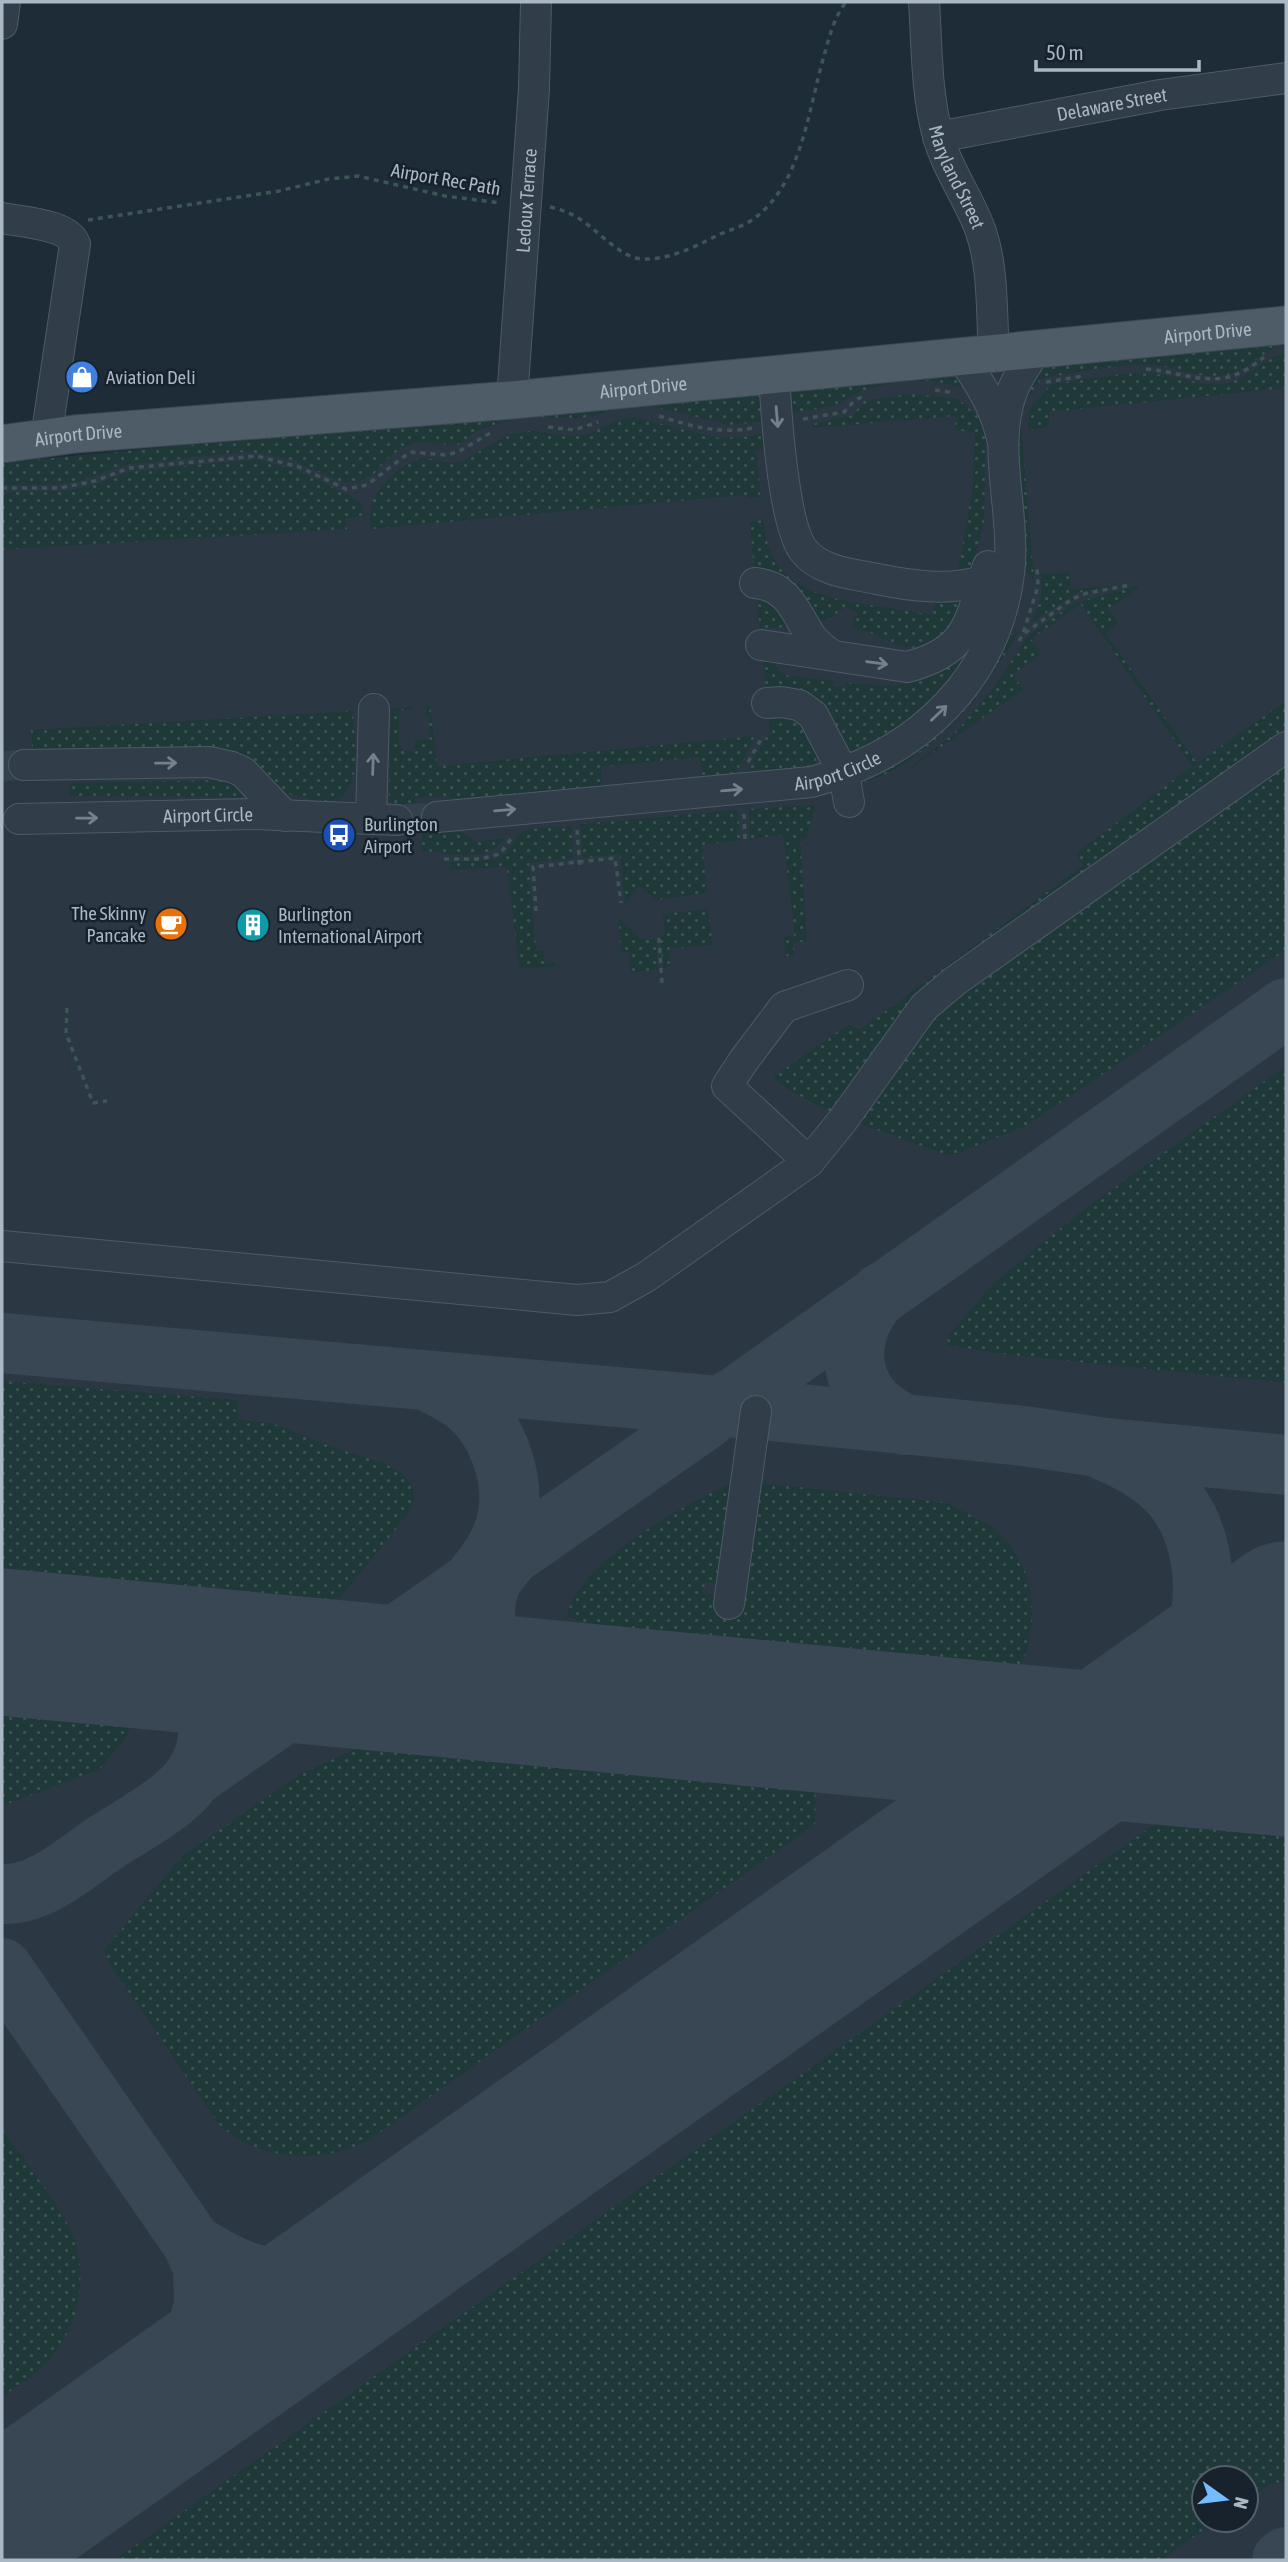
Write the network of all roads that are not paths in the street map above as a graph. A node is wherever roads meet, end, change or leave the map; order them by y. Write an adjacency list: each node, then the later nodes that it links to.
1 (5, 2): 4 (street)
2 (536, 2): 12 (street, Ledoux Terrace)
3 (924, 2): 6 (street, Maryland Street)
4 (2, 24)
5 (1286, 78): 6 (street, Delaware Street)
6 (938, 137): 10 (street, Maryland Street)
7 (2, 218): 13 (street)
8 (1277, 339): 9 (main road, Airport Drive)
9 (1038, 348): 10 (main road, Airport Drive); 15 (street, Airport Circle)
10 (977, 354): 11 (main road, Airport Drive); 15 (street, Airport Circle)
11 (774, 374): 12 (main road, Airport Drive); 17 (street, one-way to 17)
12 (516, 418): 13 (main road, Airport Drive)
13 (46, 438): 14 (main road, Airport Drive)
14 (2, 444)
15 (1004, 446): 16 (street, Airport Circle)
16 (1001, 493): 17 (street); 25 (street, Airport Circle, one-way to 16)
17 (982, 581): 20 (street, one-way to 17)
18 (755, 583): 20 (street)
19 (761, 645): 20 (street)
20 (831, 656)
21 (767, 704): 25 (street)
22 (374, 709): 26 (street, Airport Circle, one-way to 22)
23 (1286, 747): 30 (street)
24 (24, 765): 26 (street, one-way to 26)
25 (846, 788): 27 (street, Airport Circle, one-way to 25)
26 (285, 816): 28 (street, Airport Circle, one-way to 26)
27 (437, 817)
28 (19, 819)
29 (848, 985): 30 (street)
30 (809, 1162): 31 (street)
31 (2, 1246)
32 (756, 1411): 33 (street)
33 (723, 1594)

